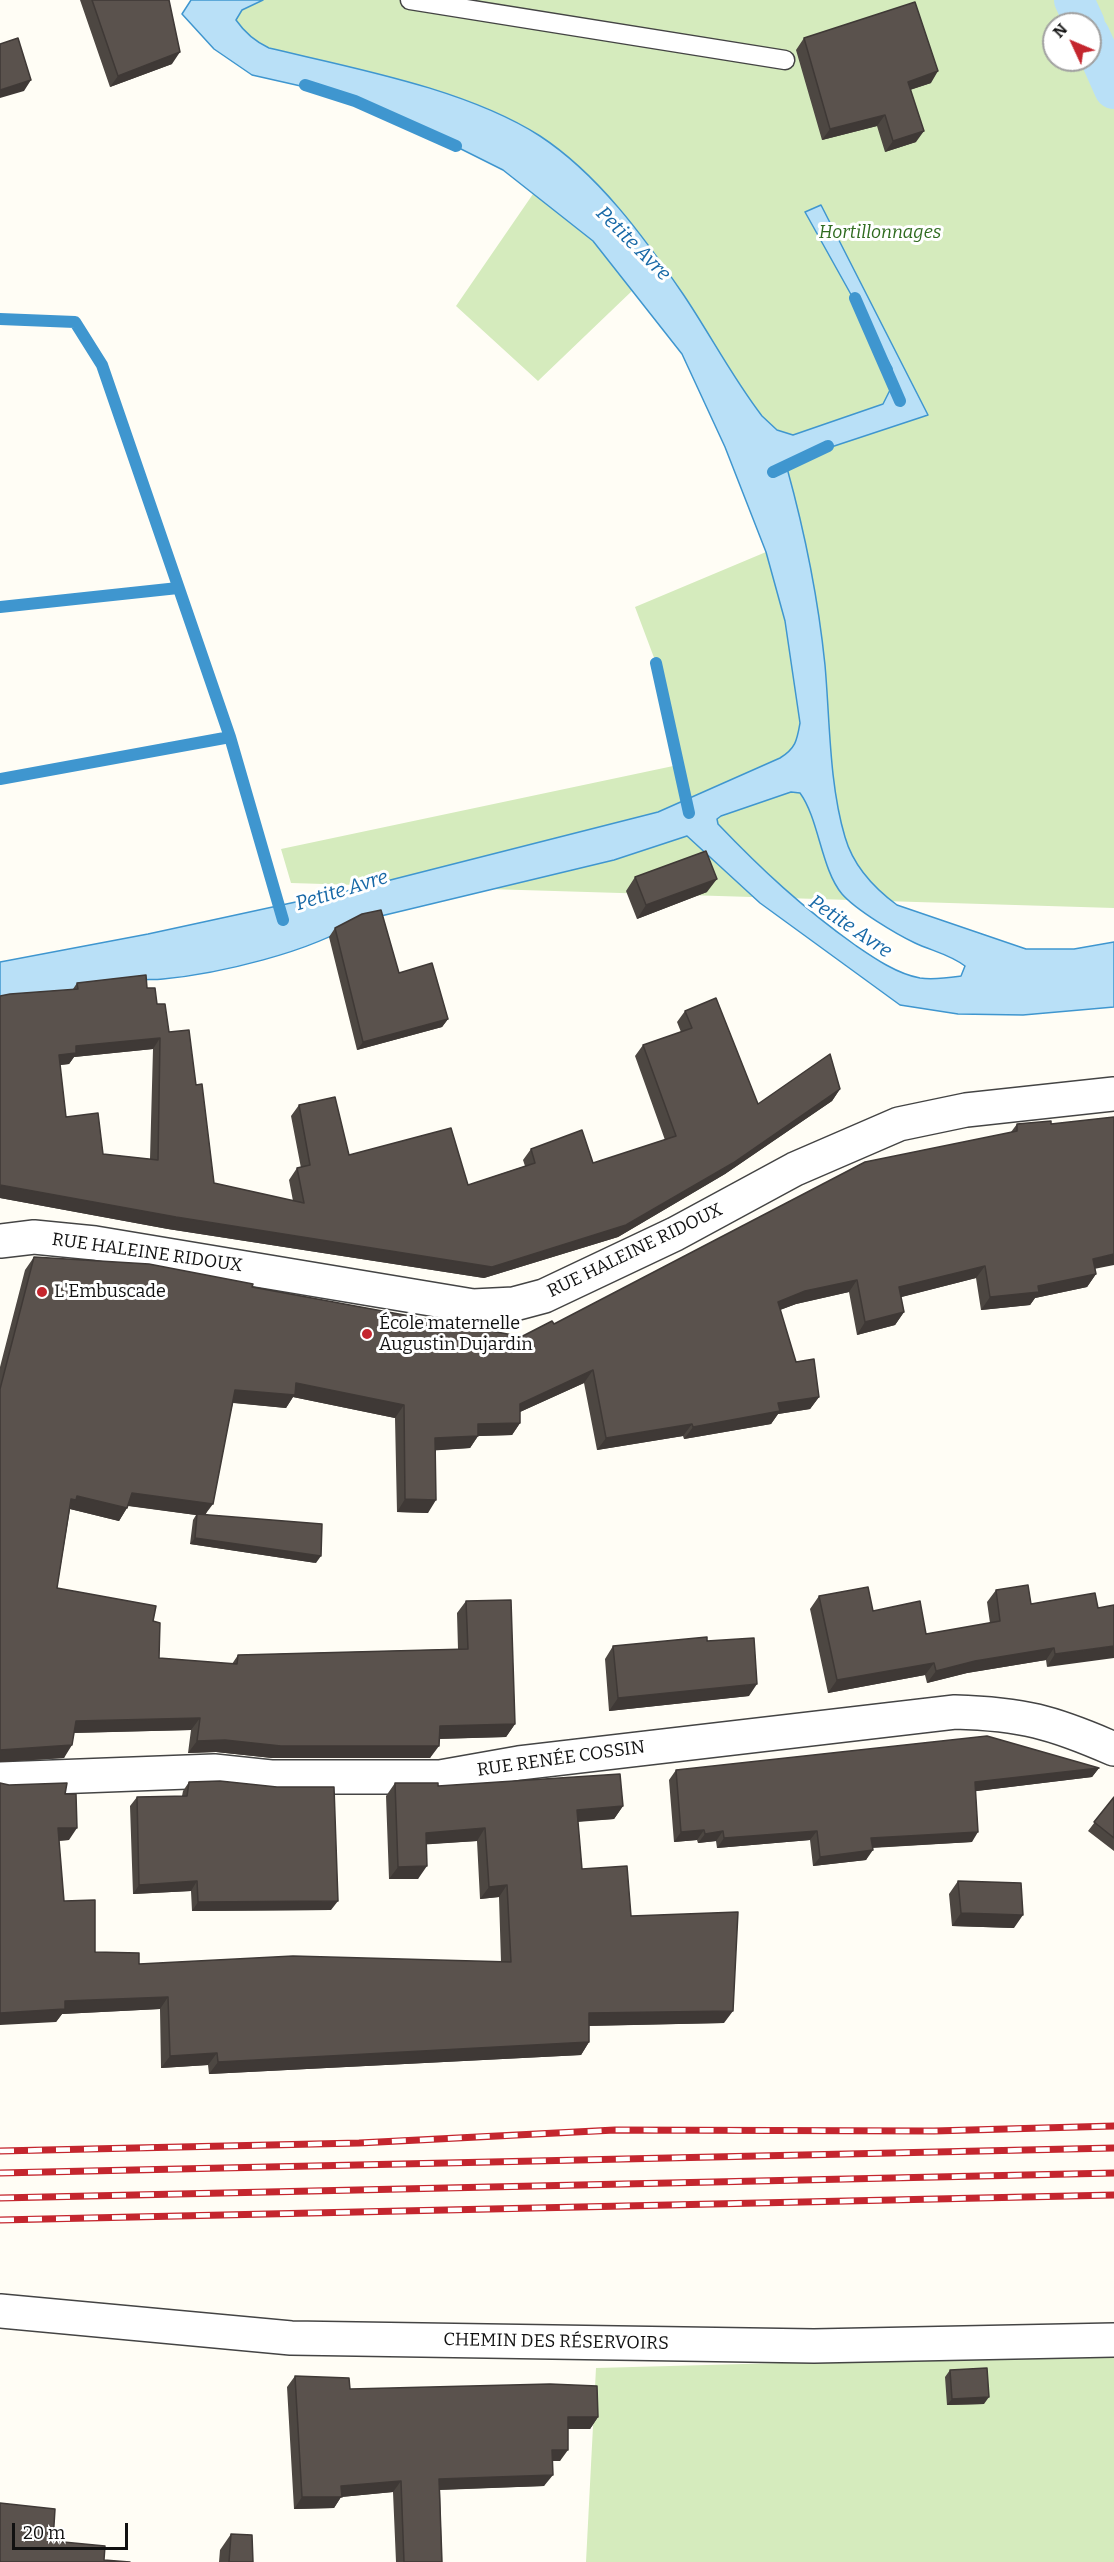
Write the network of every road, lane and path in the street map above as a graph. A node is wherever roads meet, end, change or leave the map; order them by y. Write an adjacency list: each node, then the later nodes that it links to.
1 (410, 0): 2 (lane)
2 (785, 60)
3 (1114, 1094): 4 (street, RUE HALEINE RIDOUX)
4 (0, 1241)
5 (1114, 1749): 6 (street, RUE RENÉE COSSIN)
6 (0, 1779)
7 (0, 2311): 8 (street, CHEMIN DES RÉSERVOIRS)
8 (1114, 2340)

